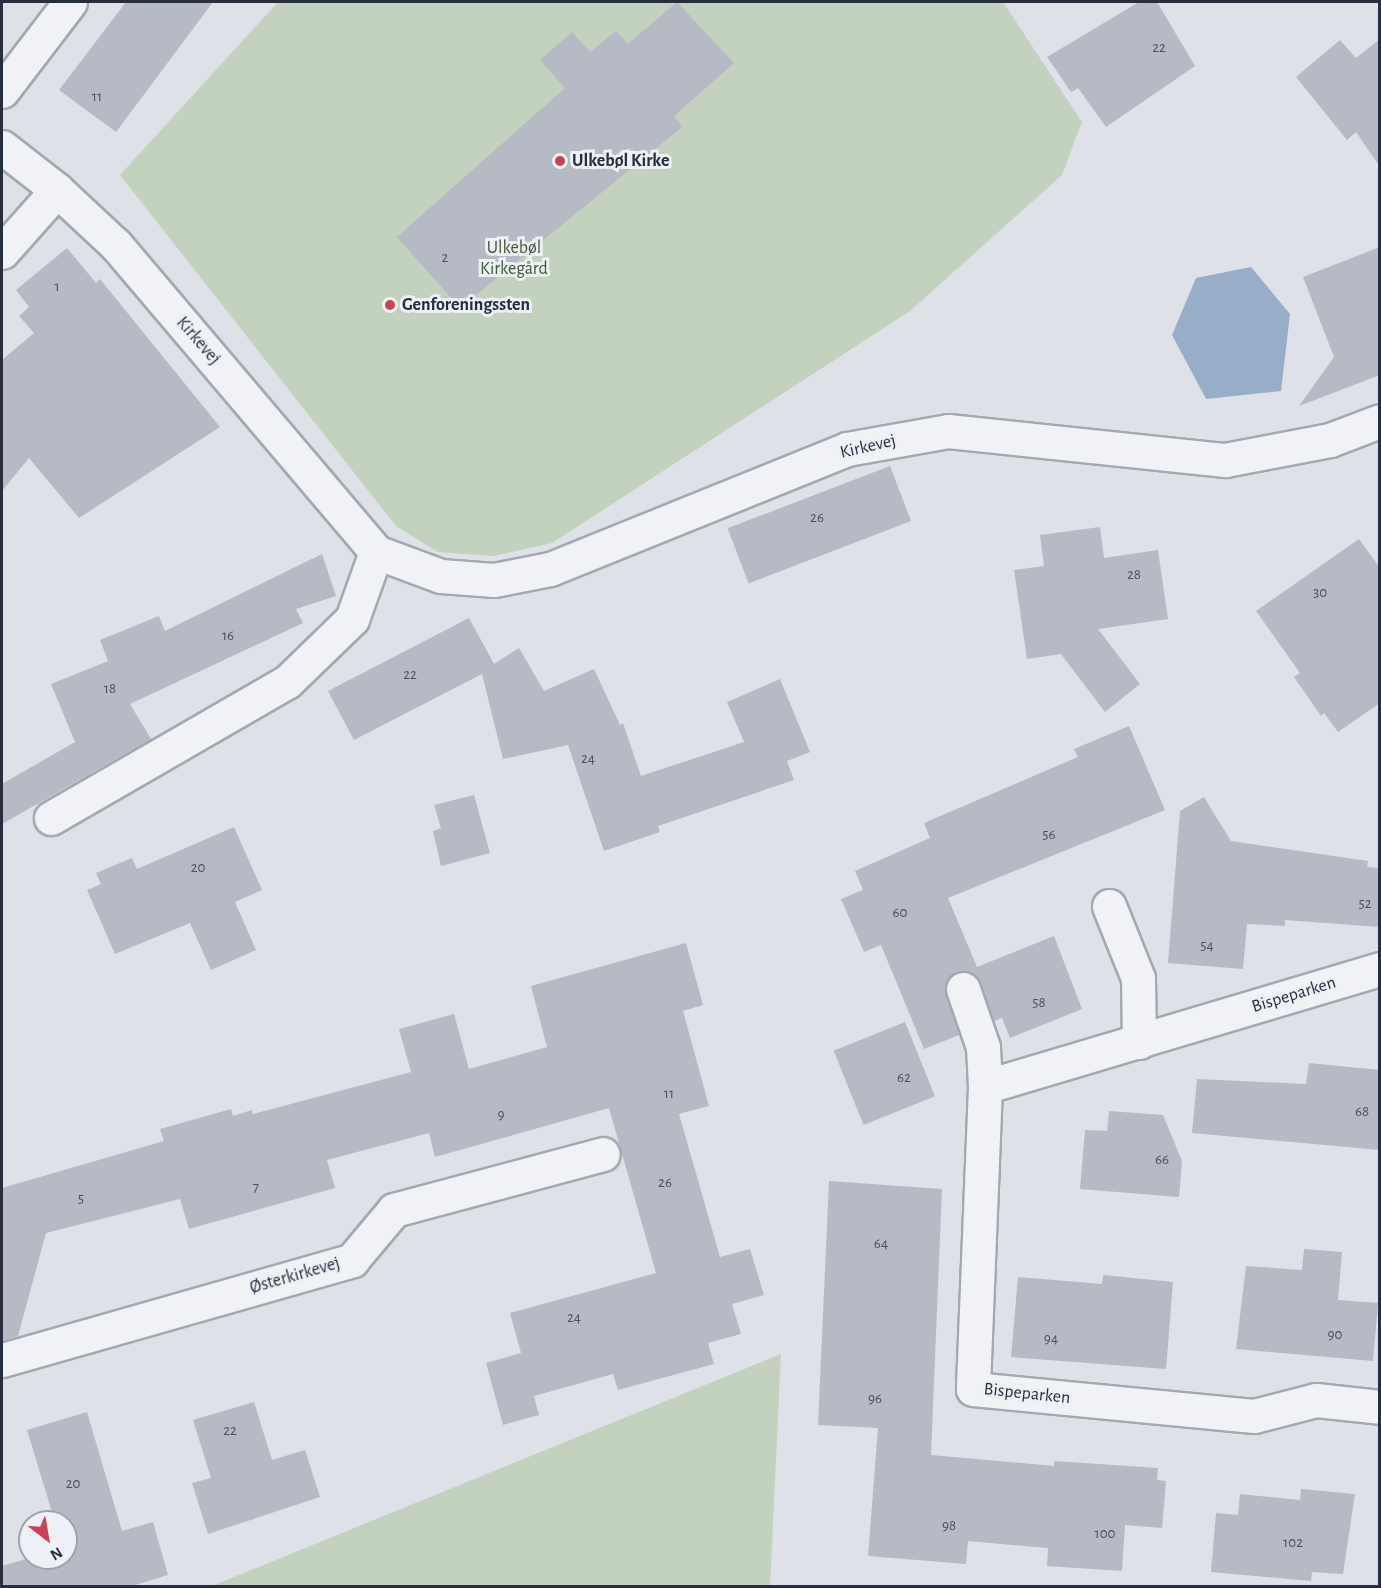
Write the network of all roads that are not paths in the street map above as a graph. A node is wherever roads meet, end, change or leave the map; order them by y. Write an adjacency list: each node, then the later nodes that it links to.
1 (70, 2): 2 (street)
2 (2, 91)
3 (2, 147): 4 (street, Kirkevej)
4 (57, 190): 5 (street); 7 (street, Kirkevej)
5 (2, 252)
6 (1380, 421): 7 (street, Kirkevej)
7 (376, 552): 8 (street)
8 (51, 818)
9 (1109, 906): 12 (street)
10 (1380, 969): 12 (street, Bispeparken)
11 (963, 989): 13 (street, Bispeparken)
12 (1139, 1042): 13 (street, Bispeparken)
13 (985, 1087): 16 (street, Bispeparken)
14 (603, 1154): 15 (street, Østerkirkevej)
15 (2, 1360)
16 (1380, 1407)

